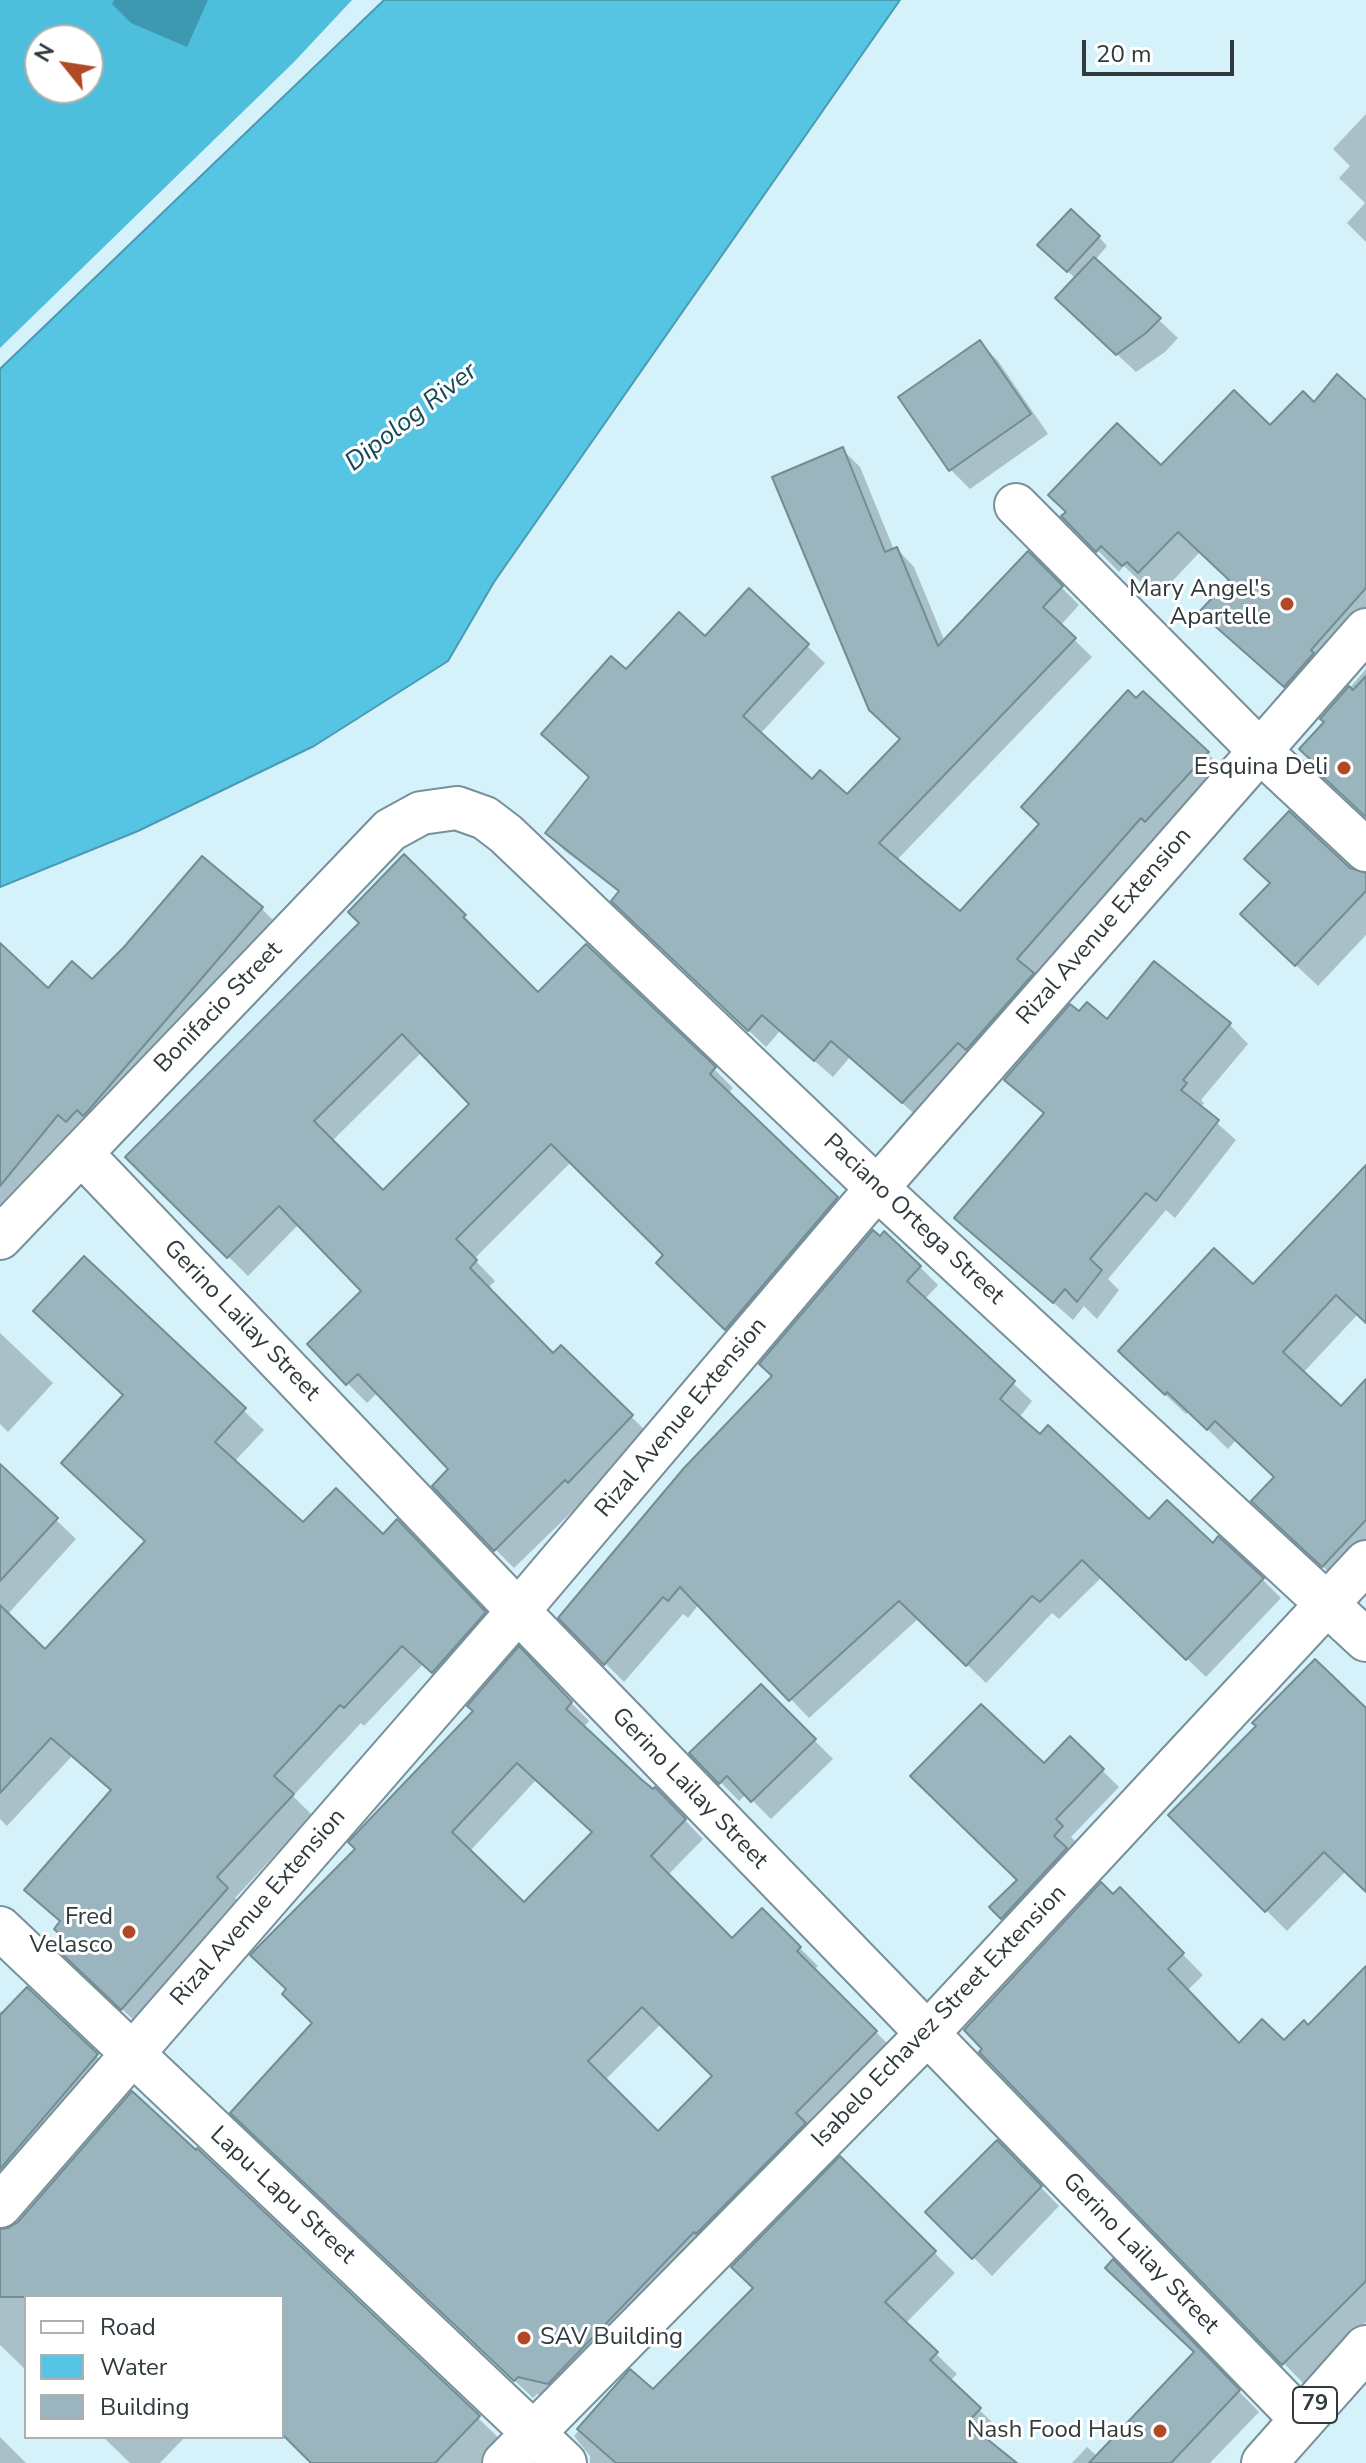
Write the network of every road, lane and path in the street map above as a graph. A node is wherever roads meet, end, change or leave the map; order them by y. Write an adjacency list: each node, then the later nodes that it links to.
1 (1016, 505): 3 (street)
2 (1366, 630): 3 (street, Rizal Avenue Extension)
3 (1259, 750): 5 (street); 7 (street, Rizal Avenue Extension)
4 (457, 808): 6 (street, Bonifacio Street); 7 (street, Paciano Ortega Street)
5 (1366, 850)
6 (81, 1153): 8 (street, Bonifacio Street); 11 (street, Gerino Lailay Street)
7 (877, 1188): 10 (street, Paciano Ortega Street); 11 (street, Rizal Avenue Extension)
8 (0, 1238)
9 (1366, 1562): 10 (street, Isabelo Echavez Street Extension)
10 (1327, 1602): 12 (street, Paciano Ortega Street); 14 (street, Isabelo Echavez Street Extension)
11 (518, 1611): 14 (street, Gerino Lailay Street); 15 (street, Rizal Avenue Extension)
12 (1366, 1640)
13 (0, 1928): 15 (street, Lapu-Lapu Street)
14 (926, 2035): 18 (street, Gerino Lailay Street); 19 (street, Isabelo Echavez Street Extension)
15 (131, 2053): 16 (street, Rizal Avenue Extension); 19 (street, Lapu-Lapu Street)
16 (0, 2206)
17 (1366, 2348): 18 (main road, 79)
18 (1302, 2420): 22 (main road, 79)
19 (533, 2434): 20 (street, Isabelo Echavez Street Extension); 21 (street, Lapu-Lapu Street)
20 (504, 2463)
21 (565, 2463)
22 (1264, 2463)

